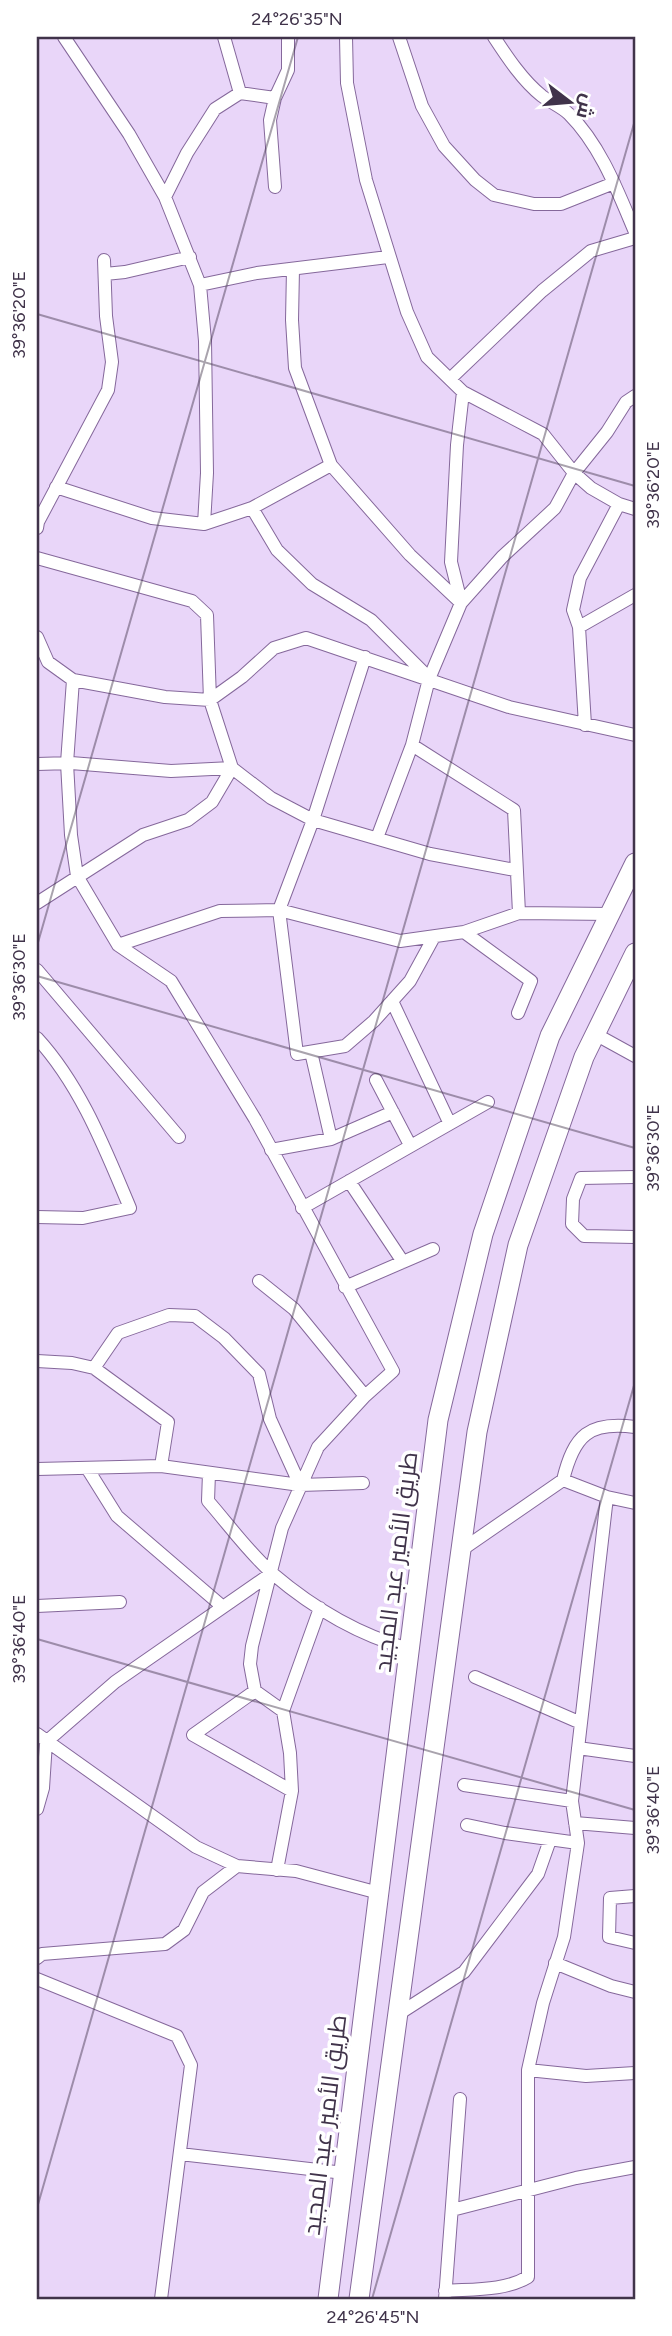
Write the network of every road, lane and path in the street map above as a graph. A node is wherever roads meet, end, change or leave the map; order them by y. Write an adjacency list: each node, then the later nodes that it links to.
1 (64, 37): 11 (street)
2 (224, 37): 7 (street)
3 (288, 37): 8 (street)
4 (346, 37): 15 (street)
5 (399, 37): 9 (street)
6 (494, 37): 9 (street)
7 (240, 93): 8 (street); 11 (street)
8 (275, 98): 10 (street)
9 (614, 183): 12 (street)
10 (275, 187)
11 (165, 197): 14 (street)
12 (635, 232)
13 (635, 238): 20 (street)
14 (190, 257): 18 (street); 19 (street)
15 (388, 257): 17 (street); 20 (street)
16 (104, 260): 18 (street)
17 (293, 269): 19 (street); 23 (street)
18 (105, 274): 25 (street)
19 (200, 285): 29 (street)
20 (450, 379): 21 (street)
21 (463, 392): 24 (street); 33 (street)
22 (635, 396): 24 (street)
23 (331, 465): 27 (street); 33 (street)
24 (574, 473): 26 (street); 33 (street)
25 (57, 487): 29 (street); 30 (street)
26 (619, 504): 28 (street); 34 (street)
27 (252, 508): 29 (street); 37 (street)
28 (635, 509)
29 (204, 524)
30 (37, 528)
31 (37, 558): 39 (street)
32 (635, 594): 34 (street)
33 (461, 603): 37 (street)
34 (579, 627): 40 (street)
35 (37, 637): 38 (street)
36 (365, 657): 37 (street); 39 (street); 46 (street)
37 (429, 678): 40 (street); 42 (street)
38 (73, 680): 39 (street); 43 (street)
39 (210, 700): 45 (street)
40 (585, 725): 41 (street)
41 (635, 735)
42 (412, 745): 47 (street); 49 (street)
43 (67, 763): 44 (street); 45 (street); 50 (street)
44 (37, 764)
45 (232, 768): 46 (street); 50 (street)
46 (313, 820): 47 (street); 52 (street)
47 (377, 838): 49 (street)
48 (635, 863): 54 (main road, طريق الأمير عبد المجيد)
49 (515, 870): 53 (street)
50 (77, 876): 51 (street); 57 (street)
51 (37, 903)
52 (279, 910): 56 (street); 57 (street); 64 (street)
53 (519, 913): 54 (street); 55 (street)
54 (610, 914): 102 (main road, طريق الأمير عبد المجيد)
55 (464, 932): 56 (street); 61 (street)
56 (434, 937): 60 (street)
57 (118, 945): 73 (street)
58 (635, 953): 62 (main road)
59 (37, 970): 70 (street)
60 (392, 1001): 64 (street); 69 (street)
61 (518, 1013)
62 (595, 1034): 65 (street); 96 (main road)
63 (37, 1038): 77 (street)
64 (311, 1052): 71 (street)
65 (635, 1056)
66 (376, 1080): 68 (street)
67 (488, 1102): 69 (street)
68 (393, 1112): 71 (street); 72 (street)
69 (449, 1122): 72 (street)
70 (179, 1137)
71 (331, 1139): 73 (street)
72 (410, 1145): 75 (street)
73 (271, 1150): 76 (street)
74 (635, 1177): 78 (street)
75 (349, 1181): 76 (street); 80 (street)
76 (302, 1208): 82 (street)
77 (37, 1217)
78 (635, 1237)
79 (433, 1249): 80 (street)
80 (403, 1262): 82 (street)
81 (259, 1281): 85 (street)
82 (345, 1287): 85 (street)
83 (37, 1361): 84 (street)
84 (94, 1368): 87 (street); 93 (street)
85 (365, 1396): 93 (street)
86 (635, 1427): 91 (street)
87 (161, 1466): 88 (street); 90 (street)
88 (87, 1468): 89 (street); 100 (street)
89 (37, 1469)
90 (209, 1473): 93 (street); 97 (street)
91 (563, 1480): 94 (street); 96 (street)
92 (363, 1483): 93 (street)
93 (300, 1485): 97 (street)
94 (607, 1497): 95 (street); 106 (street)
95 (635, 1503)
96 (460, 1552): 128 (main road)
97 (272, 1573): 100 (street); 101 (street); 104 (street)
98 (120, 1602): 99 (street)
99 (37, 1606)
100 (223, 1607): 107 (street)
101 (320, 1608): 102 (street); 105 (street)
102 (410, 1649): 121 (main road, طريق الأمير عبد المجيد)
103 (475, 1677): 106 (street)
104 (255, 1691): 105 (street); 111 (street)
105 (283, 1711): 111 (street)
106 (581, 1723): 108 (street)
107 (42, 1738): 113 (street); 119 (street)
108 (578, 1748): 109 (street); 112 (street)
109 (635, 1756)
110 (464, 1785): 112 (street)
111 (292, 1791): 120 (street)
112 (572, 1801): 114 (street)
113 (37, 1810)
114 (575, 1823): 116 (street); 118 (street)
115 (467, 1825): 117 (street)
116 (635, 1828)
117 (551, 1840): 118 (street); 128 (street)
118 (578, 1843): 125 (street)
119 (237, 1866): 120 (street); 124 (street)
120 (277, 1870): 121 (street)
121 (379, 1893): 131 (main road, طريق الأمير عبد المجيد)
122 (635, 1896): 123 (street)
123 (635, 1943)
124 (37, 1958)
125 (555, 1963): 127 (street); 129 (street)
126 (37, 1979): 134 (street)
127 (635, 1992)
128 (397, 2015): 132 (main road)
129 (528, 2070): 130 (street); 137 (street)
130 (635, 2073)
131 (355, 2087): 132 (main road); 136 (main road, طريق الأمير عبد المجيد)
132 (387, 2091): 142 (main road)
133 (460, 2099): 138 (street)
134 (180, 2154): 136 (street); 140 (street)
135 (635, 2167): 137 (street)
136 (344, 2174): 141 (main road, طريق الأمير عبد المجيد)
137 (527, 2190): 138 (street); 139 (street)
138 (452, 2210): 139 (street)
139 (445, 2295)
140 (161, 2299)
141 (328, 2299)
142 (359, 2299)

